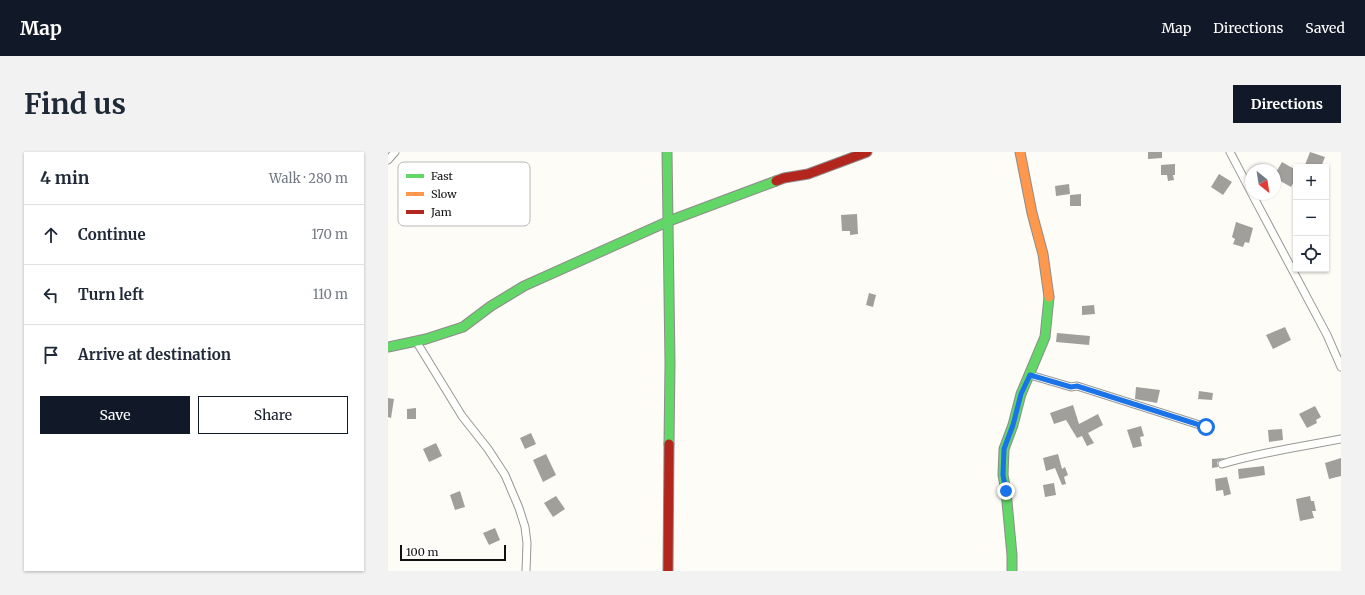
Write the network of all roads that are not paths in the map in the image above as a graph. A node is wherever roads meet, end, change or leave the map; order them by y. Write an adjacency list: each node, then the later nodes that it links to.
1 (395, 152): 6 (street)
2 (667, 152): 9 (street)
3 (867, 152): 9 (street)
4 (1020, 152): 13 (street)
5 (1230, 152): 7 (street)
6 (388, 160)
7 (1245, 181)
8 (1255, 200): 12 (street)
9 (669, 220): 10 (street); 18 (street)
10 (416, 341): 11 (street); 17 (street)
11 (388, 347)
12 (1341, 367)
13 (1030, 375): 14 (street); 19 (street)
14 (1206, 427)
15 (1341, 440): 16 (street)
16 (1222, 464)
17 (526, 571)
18 (668, 571)
19 (1012, 571)

